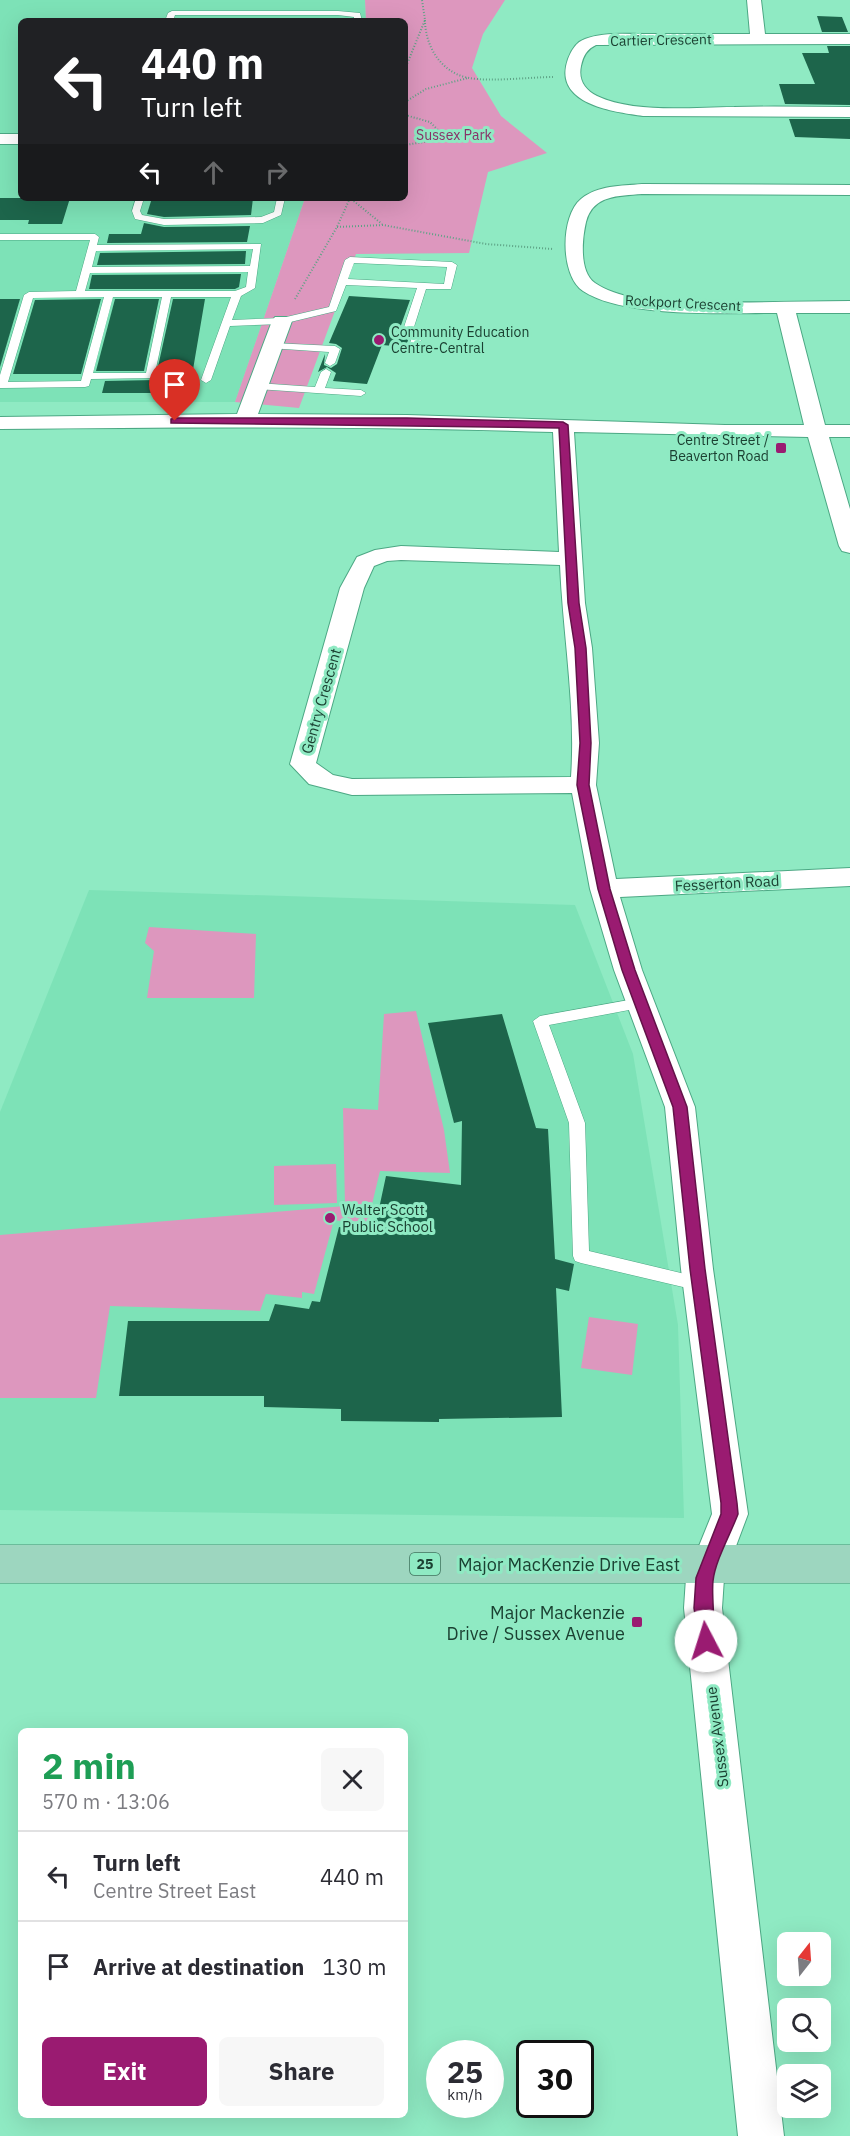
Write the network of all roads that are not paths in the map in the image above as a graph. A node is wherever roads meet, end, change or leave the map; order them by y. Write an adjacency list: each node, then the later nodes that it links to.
1 (754, 0): 4 (street)
2 (170, 18): 3 (lane)
3 (358, 18)
4 (758, 39): 5 (street, Cartier Crescent); 6 (street, Cartier Crescent)
5 (850, 39)
6 (850, 112)
7 (0, 139): 8 (street)
8 (18, 139)
9 (850, 190): 22 (street, Rockport Crescent)
10 (139, 201): 11 (lane)
11 (280, 201)
12 (0, 237): 13 (lane)
13 (93, 248): 14 (lane); 15 (lane)
14 (253, 269): 15 (lane); 21 (lane)
15 (87, 270): 18 (lane)
16 (343, 282): 17 (lane); 17 (lane); 24 (lane)
17 (422, 286): 27 (lane)
18 (80, 294): 19 (lane); 28 (lane)
19 (109, 294): 20 (lane); 28 (lane)
20 (167, 294): 21 (lane); 28 (lane)
21 (237, 294): 25 (lane)
22 (785, 307): 23 (street, Rockport Crescent); 36 (street)
23 (850, 307)
24 (282, 321): 25 (lane); 26 (street)
25 (227, 323): 29 (lane)
26 (272, 346): 30 (street); 31 (lane)
27 (413, 350)
28 (87, 376)
29 (206, 380)
30 (257, 386): 31 (lane); 33 (street)
31 (319, 390): 32 (lane)
32 (361, 393)
33 (245, 420): 34 (street); 35 (street)
34 (0, 423)
35 (563, 425): 36 (street); 39 (street, Sussex Avenue)
36 (816, 430): 37 (street); 38 (street)
37 (850, 430)
38 (850, 546)
39 (571, 559): 40 (street, Sussex Avenue); 40 (street, Gentry Crescent)
40 (583, 785): 42 (street, Sussex Avenue)
41 (850, 877): 42 (street, Fesserton Road)
42 (604, 889): 43 (street, Sussex Avenue)
43 (640, 1003): 44 (street, Sussex Avenue); 44 (lane)
44 (700, 1284): 46 (street, Sussex Avenue)
45 (0, 1564): 46 (main road, Major MacKenzie Drive East / 25)
46 (711, 1564): 47 (main road, Major MacKenzie Drive East / 25); 48 (street, Sussex Avenue)
47 (850, 1564)
48 (761, 2136)

